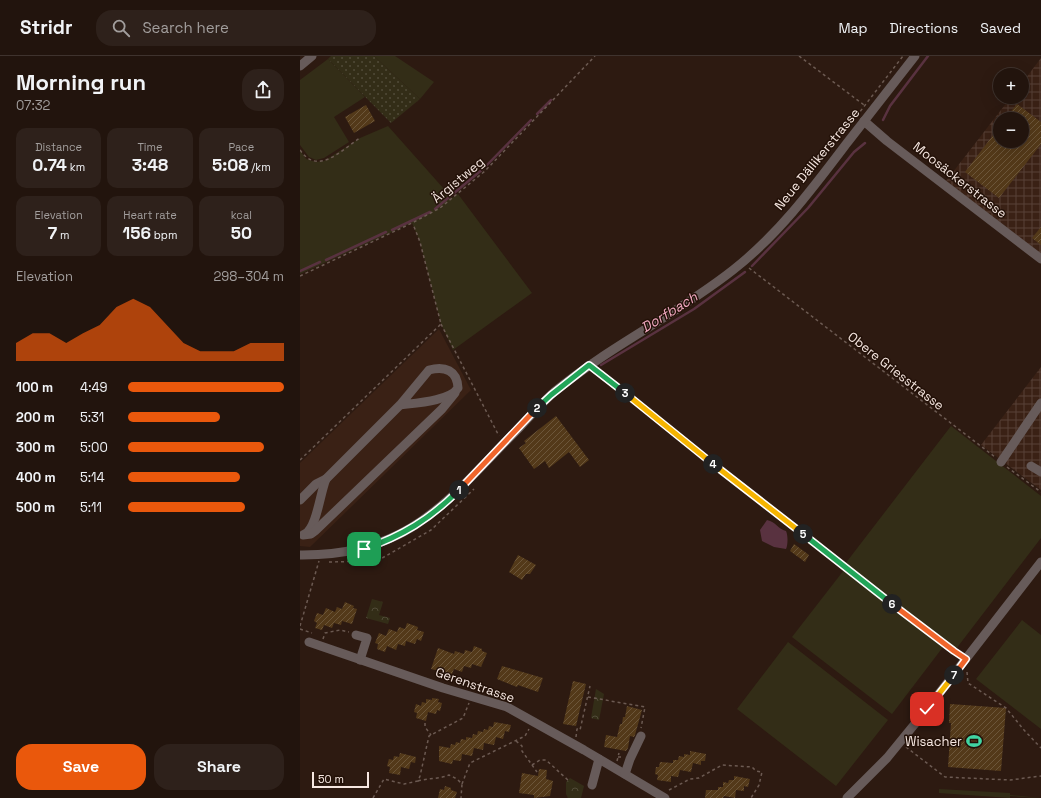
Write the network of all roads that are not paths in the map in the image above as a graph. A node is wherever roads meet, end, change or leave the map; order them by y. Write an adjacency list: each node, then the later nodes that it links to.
1 (312, 56): 3 (street)
2 (915, 56): 4 (street, Neue Dällikerstrasse)
3 (300, 66)
4 (864, 121): 5 (street, Moosäckerstrasse); 15 (street, Neue Dällikerstrasse)
5 (1041, 259)
6 (456, 392): 8 (street); 8 (street); 14 (street)
7 (1041, 403): 9 (street)
8 (400, 405): 12 (street)
9 (1001, 462)
10 (1032, 466): 11 (street)
11 (1041, 472)
12 (326, 479): 13 (street); 14 (street)
13 (300, 500)
14 (303, 537)
15 (300, 555)
16 (1041, 562): 25 (street)
17 (356, 635): 19 (street)
18 (309, 642): 19 (street, Gerenstrasse)
19 (360, 660): 21 (street, Gerenstrasse)
20 (641, 736): 22 (street)
21 (599, 759): 22 (street, Gerenstrasse); 23 (street)
22 (625, 774): 24 (street, Gerenstrasse)
23 (592, 785)
24 (666, 795)
25 (847, 798)

